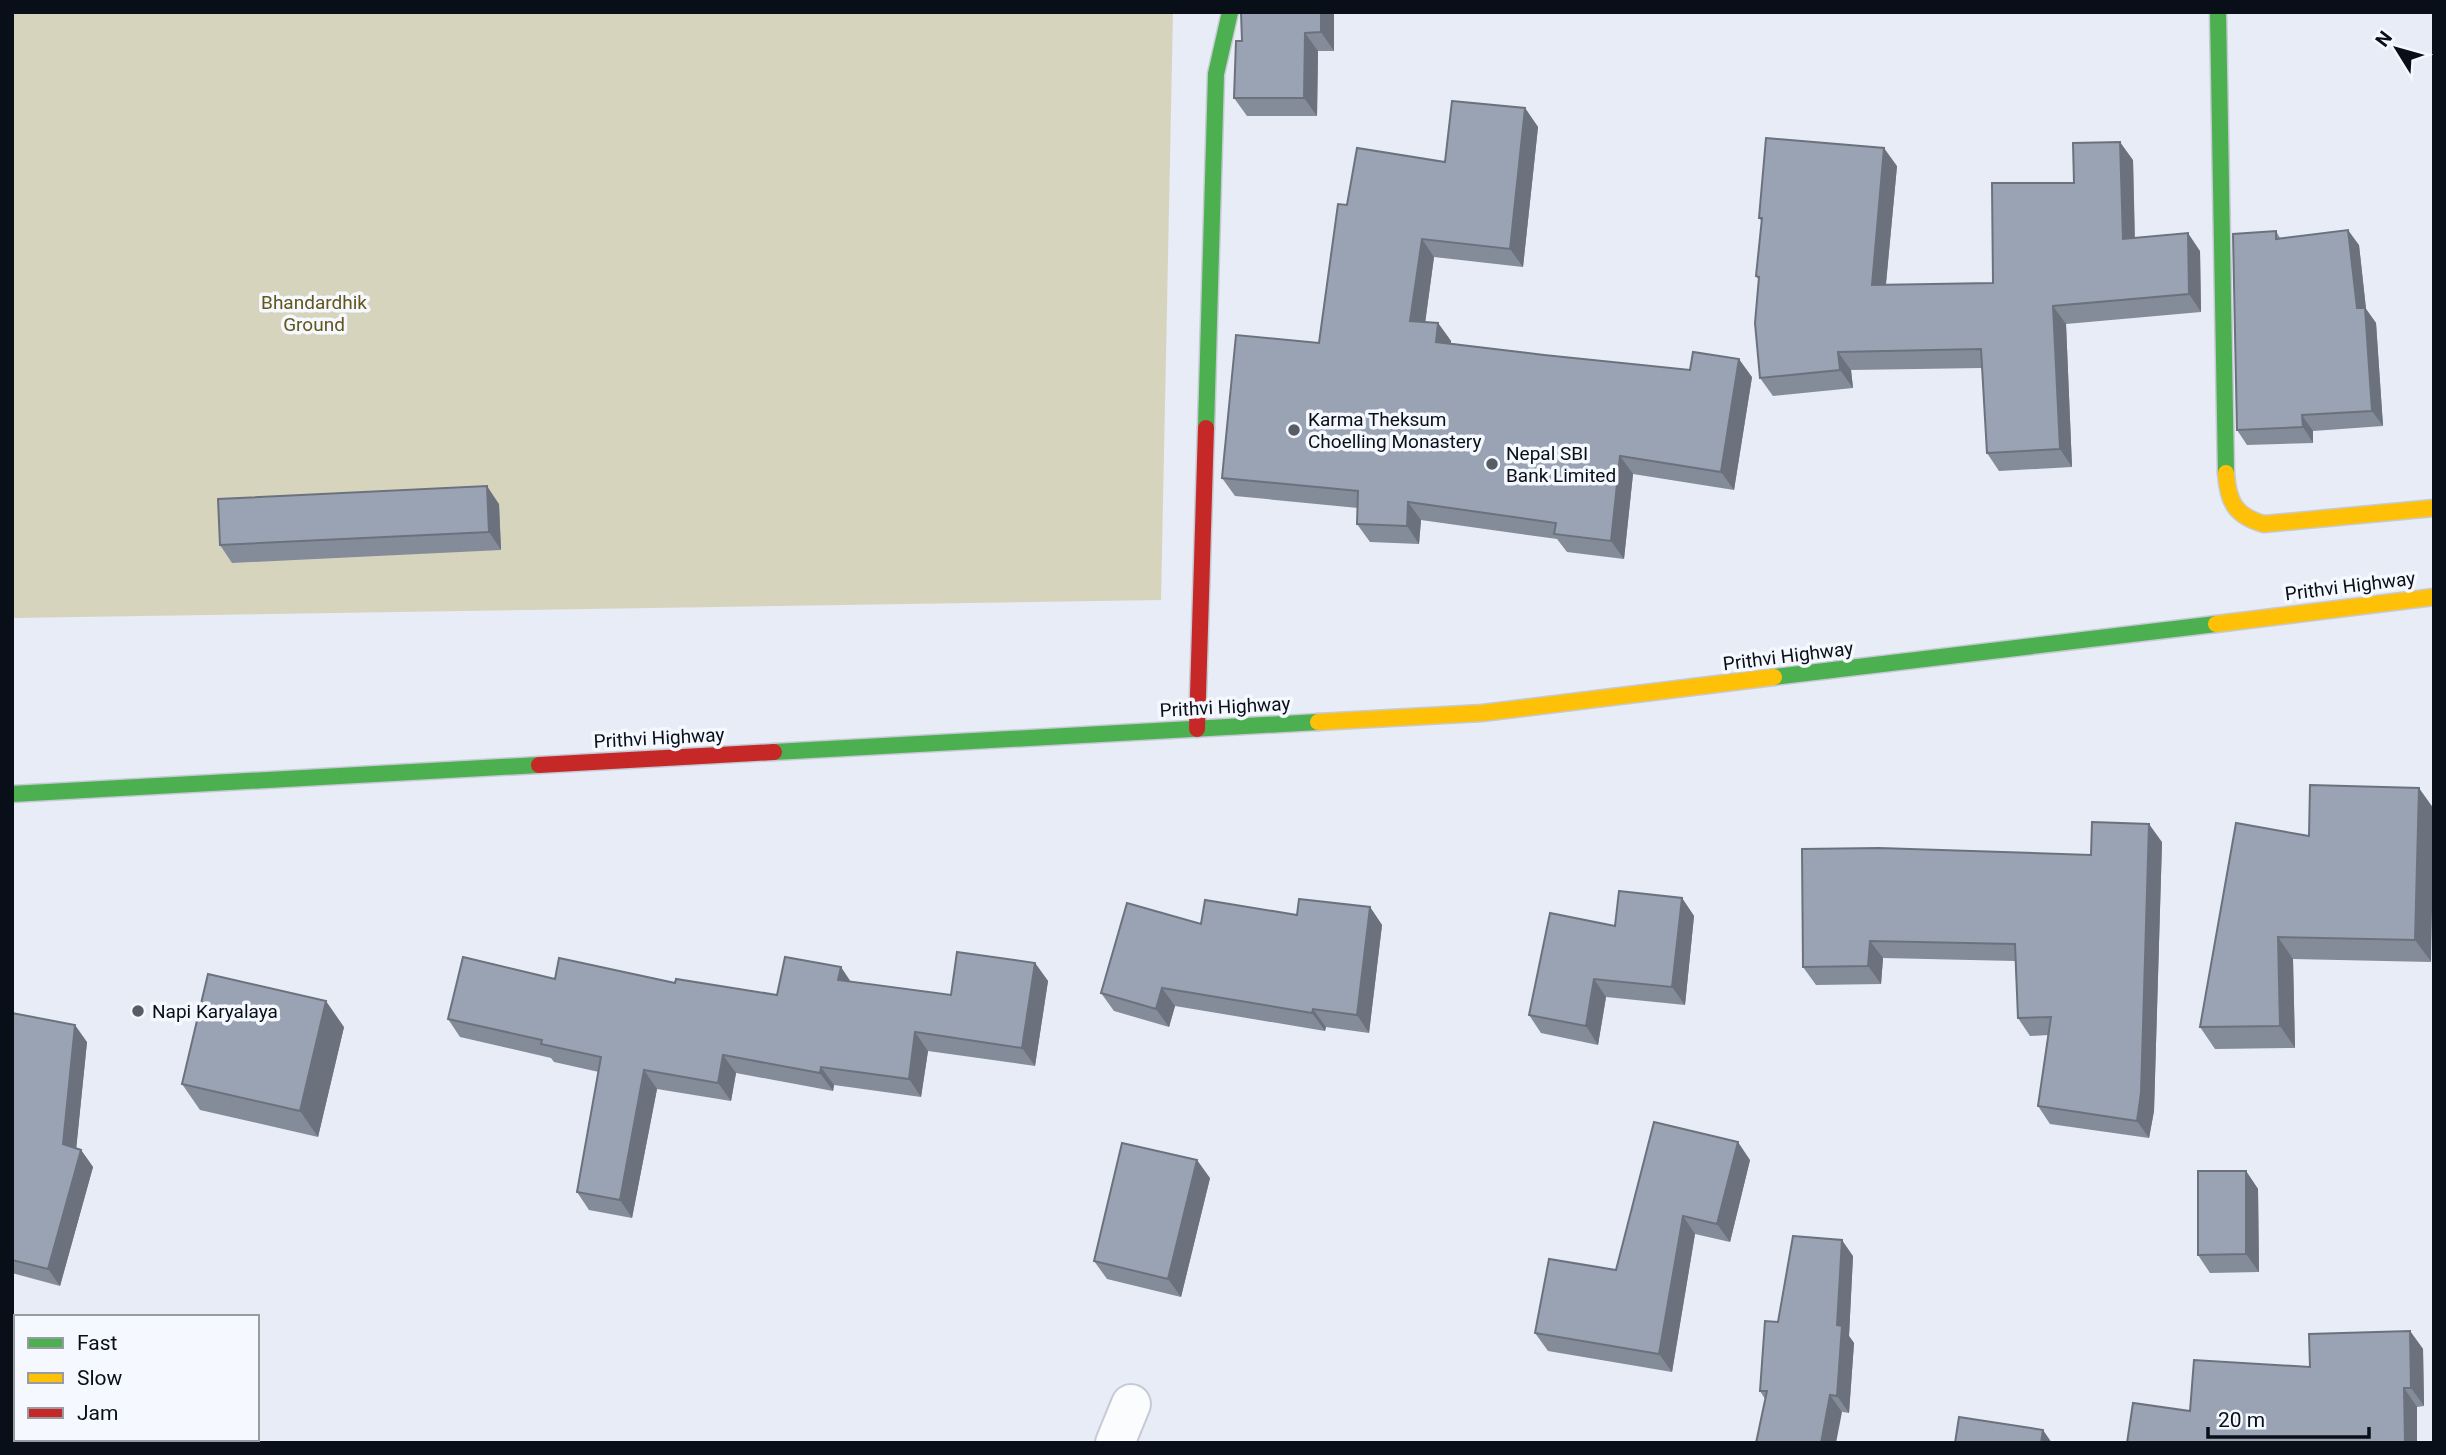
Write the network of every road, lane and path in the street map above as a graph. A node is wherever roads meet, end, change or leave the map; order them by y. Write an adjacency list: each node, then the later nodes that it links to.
1 (1230, 12): 5 (main road)
2 (2218, 12): 3 (main road)
3 (2434, 508)
4 (2434, 597): 5 (main road, Prithvi Highway)
5 (1197, 729): 6 (main road, Prithvi Highway)
6 (12, 794)
7 (1130, 1404): 8 (street)
8 (1115, 1443)

